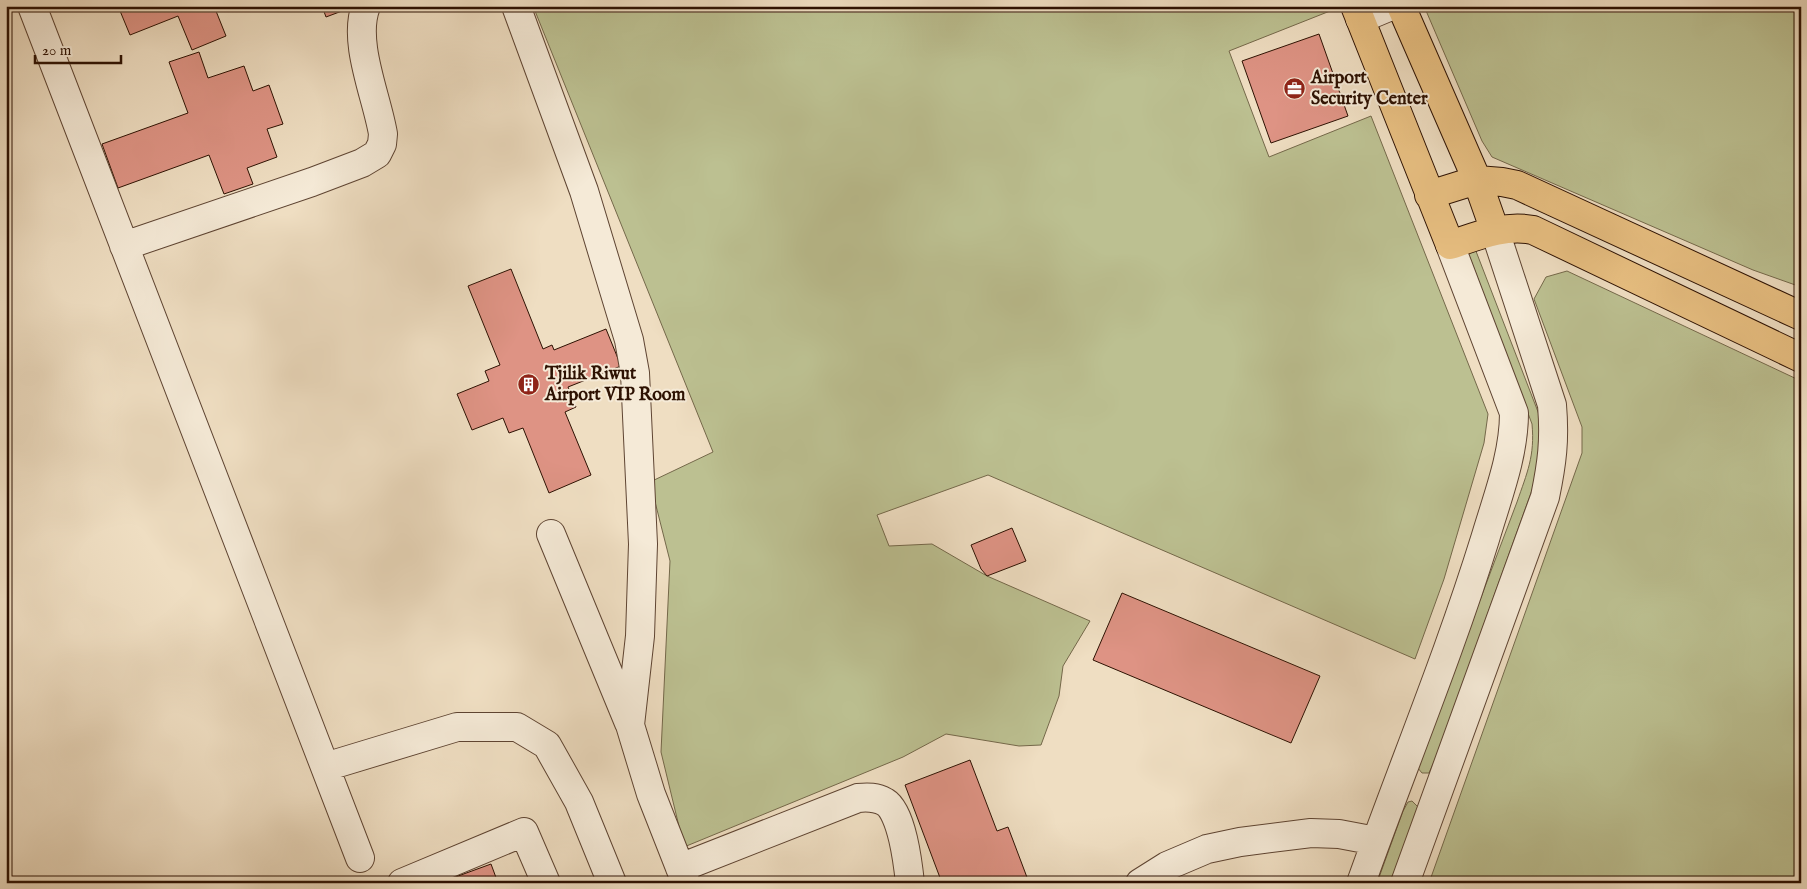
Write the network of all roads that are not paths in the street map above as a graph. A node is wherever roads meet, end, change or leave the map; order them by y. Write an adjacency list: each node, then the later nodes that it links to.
1 (32, 6): 11 (lane)
2 (366, 6): 11 (lane)
3 (516, 6): 15 (lane)
4 (1391, 6): 6 (lane)
5 (1401, 6): 7 (main road)
6 (1357, 13): 8 (main road)
7 (1477, 180): 8 (main road); 9 (main road); 12 (main road)
8 (1429, 195): 10 (main road)
9 (1494, 231): 10 (main road); 13 (main road); 18 (lane)
10 (1450, 245): 17 (lane)
11 (124, 246): 16 (lane)
12 (1801, 316)
13 (1801, 358)
14 (551, 534): 15 (lane)
15 (630, 725): 21 (lane)
16 (325, 767): 20 (lane); 24 (lane)
17 (1398, 780): 18 (lane); 19 (lane)
18 (1437, 792): 28 (lane)
19 (1376, 841): 26 (lane); 27 (lane)
20 (360, 858)
21 (683, 876): 25 (lane)
22 (402, 883): 23 (lane)
23 (546, 883)
24 (612, 883)
25 (910, 883)
26 (1140, 883)
27 (1361, 883)
28 (1404, 883)

